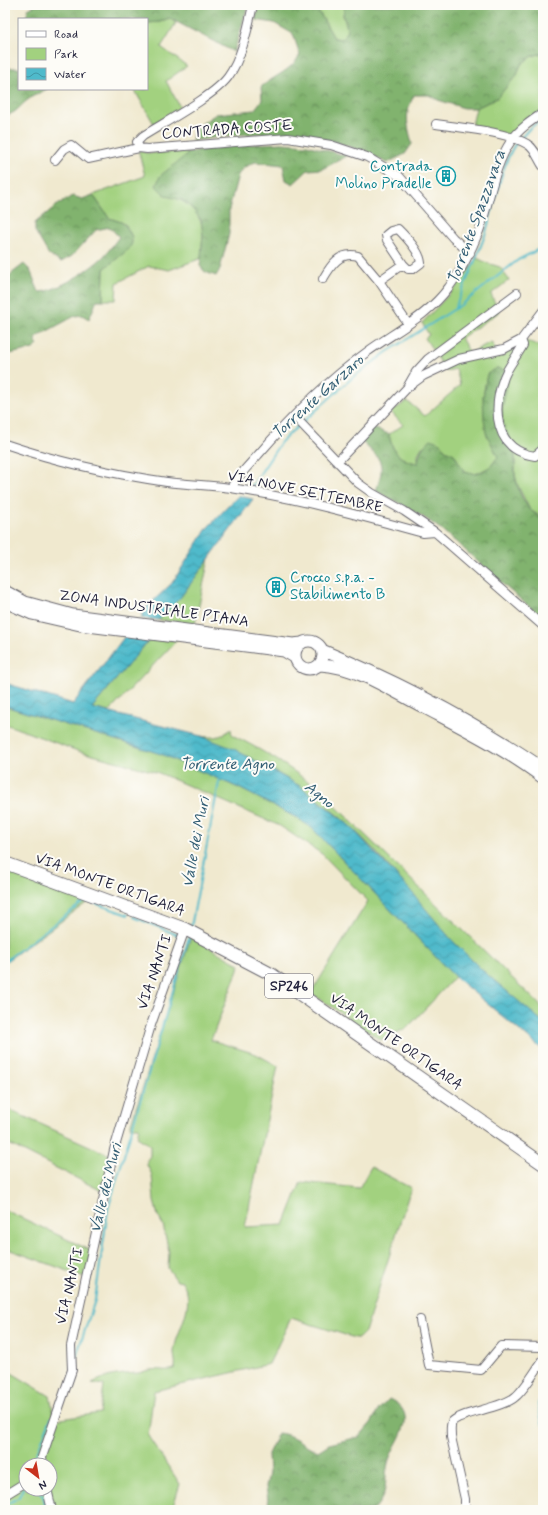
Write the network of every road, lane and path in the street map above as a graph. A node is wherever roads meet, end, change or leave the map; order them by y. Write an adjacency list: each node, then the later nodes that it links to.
1 (253, 5): 5 (street, CONTRADA COSTE)
2 (543, 114): 4 (street)
3 (436, 124): 4 (street)
4 (513, 138): 7 (street); 8 (street)
5 (139, 148): 6 (street); 8 (street, CONTRADA COSTE)
6 (55, 160)
7 (543, 166)
8 (470, 253): 14 (street)
9 (403, 264): 9 (street); 11 (street)
10 (323, 279): 11 (street)
11 (379, 281): 14 (street)
12 (517, 293): 16 (street)
13 (543, 310): 15 (street)
14 (408, 324): 17 (street)
15 (520, 340): 16 (street); 19 (street)
16 (408, 387): 20 (street)
17 (294, 416): 20 (street); 21 (street)
18 (5, 444): 21 (street, VIA NOVE SETTEMBRE)
19 (543, 449)
20 (337, 462): 22 (street)
21 (234, 489): 22 (street, VIA NOVE SETTEMBRE)
22 (435, 532): 25 (street)
23 (5, 592): 26 (main road, ZONA INDUSTRIALE PIANA)
24 (5, 602): 28 (main road, ZONA INDUSTRIALE PIANA)
25 (543, 626)
26 (302, 643): 27 (main road); 28 (main road)
27 (322, 650): 29 (main road); 30 (main road)
28 (294, 657): 29 (main road)
29 (320, 665): 31 (main road)
30 (543, 768)
31 (543, 778)
32 (5, 864): 33 (main road, VIA MONTE ORTIGARA / SP246)
33 (185, 929): 34 (main road, VIA MONTE ORTIGARA / SP246); 38 (street, VIA NANTI)
34 (543, 1164)
35 (420, 1320): 36 (street)
36 (543, 1347)
37 (543, 1360): 43 (street)
38 (42, 1457)
39 (18, 1487): 40 (street)
40 (5, 1495)
41 (49, 1497): 42 (street)
42 (52, 1510)
43 (466, 1510)

